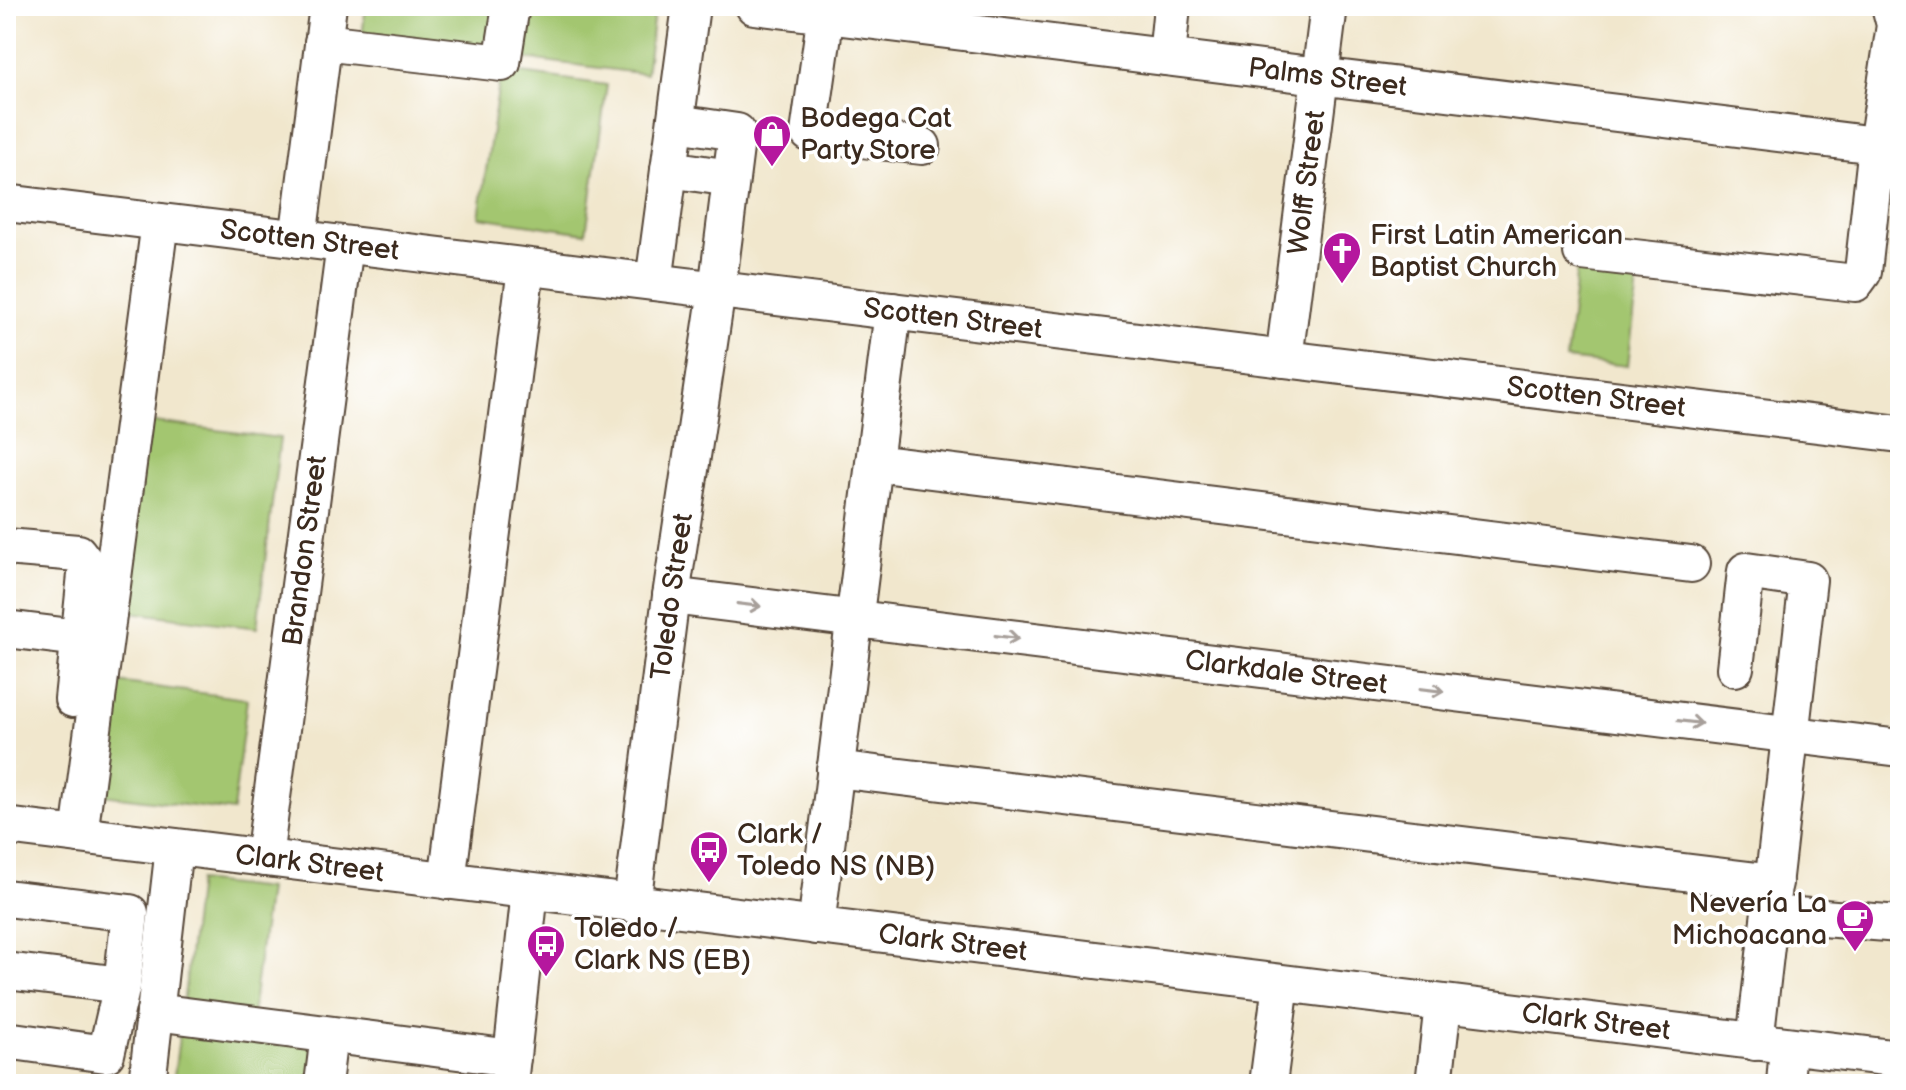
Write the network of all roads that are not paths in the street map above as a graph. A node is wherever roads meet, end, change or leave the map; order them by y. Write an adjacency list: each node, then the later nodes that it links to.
1 (328, 6): 9 (street)
2 (511, 6): 9 (street)
3 (691, 6): 12 (street)
4 (754, 6): 8 (street, Palms Street)
5 (1172, 6): 10 (street)
6 (1329, 6): 11 (street, Wolff Street)
7 (1890, 6): 14 (street)
8 (826, 10): 10 (street, Palms Street); 13 (street)
9 (323, 42): 19 (street)
10 (1167, 57): 11 (street, Palms Street)
11 (1320, 76): 14 (street, Palms Street); 26 (street, Wolff Street)
12 (676, 123): 15 (street); 16 (street, Toledo Street)
13 (922, 146)
14 (1889, 146): 21 (street)
15 (669, 169): 16 (street); 23 (street)
16 (731, 178): 24 (street, Toledo Street)
17 (6, 203): 18 (street, Scotten Street)
18 (160, 222): 19 (street, Scotten Street); 40 (street)
19 (298, 239): 20 (street, Scotten Street)
20 (345, 245): 22 (street, Scotten Street); 42 (street, Brandon Street)
21 (1582, 252)
22 (526, 268): 23 (street, Scotten Street); 43 (street)
23 (654, 282): 24 (street, Scotten Street)
24 (717, 290): 25 (street, Scotten Street); 31 (street, Toledo Street)
25 (893, 311): 26 (street, Scotten Street); 28 (street)
26 (1284, 359): 27 (street, Scotten Street)
27 (1900, 434)
28 (874, 463): 30 (street); 32 (street)
29 (6, 547): 34 (street)
30 (1691, 564)
31 (671, 596): 32 (street, Clarkdale Street, one-way to 32); 47 (street, Toledo Street)
32 (854, 618): 36 (street, Clarkdale Street, one-way to 36); 38 (street)
33 (6, 629): 34 (street)
34 (79, 638): 40 (street)
35 (1735, 668): 36 (street)
36 (1791, 734): 37 (street, Clarkdale Street); 46 (street)
37 (1900, 748)
38 (835, 769): 46 (street); 49 (street)
39 (6, 826): 40 (street, Clark Street)
40 (69, 834): 41 (street, Clark Street)
41 (174, 847): 42 (street, Clark Street); 54 (street)
42 (264, 858): 43 (street, Clark Street)
43 (447, 881): 44 (street, Clark Street)
44 (530, 891): 47 (street, Clark Street); 60 (street)
45 (6, 898): 52 (street)
46 (1772, 898): 48 (street); 57 (street)
47 (632, 904): 49 (street, Clark Street)
48 (1900, 924)
49 (816, 926): 51 (street, Clark Street)
50 (6, 971): 52 (street)
51 (1281, 984): 53 (street, Clark Street); 63 (street)
52 (122, 985): 56 (street)
53 (1443, 1004): 57 (street, Clark Street); 64 (street)
54 (155, 1012): 55 (street); 61 (street)
55 (329, 1035): 60 (street); 62 (street)
56 (6, 1040)
57 (1772, 1044): 59 (street, Clark Street); 65 (street)
58 (1900, 1059): 59 (street, Clark Street)
59 (1848, 1069)
60 (510, 1071)
61 (147, 1084)
62 (323, 1084)
63 (1268, 1084)
64 (1434, 1084)
65 (1785, 1084)

